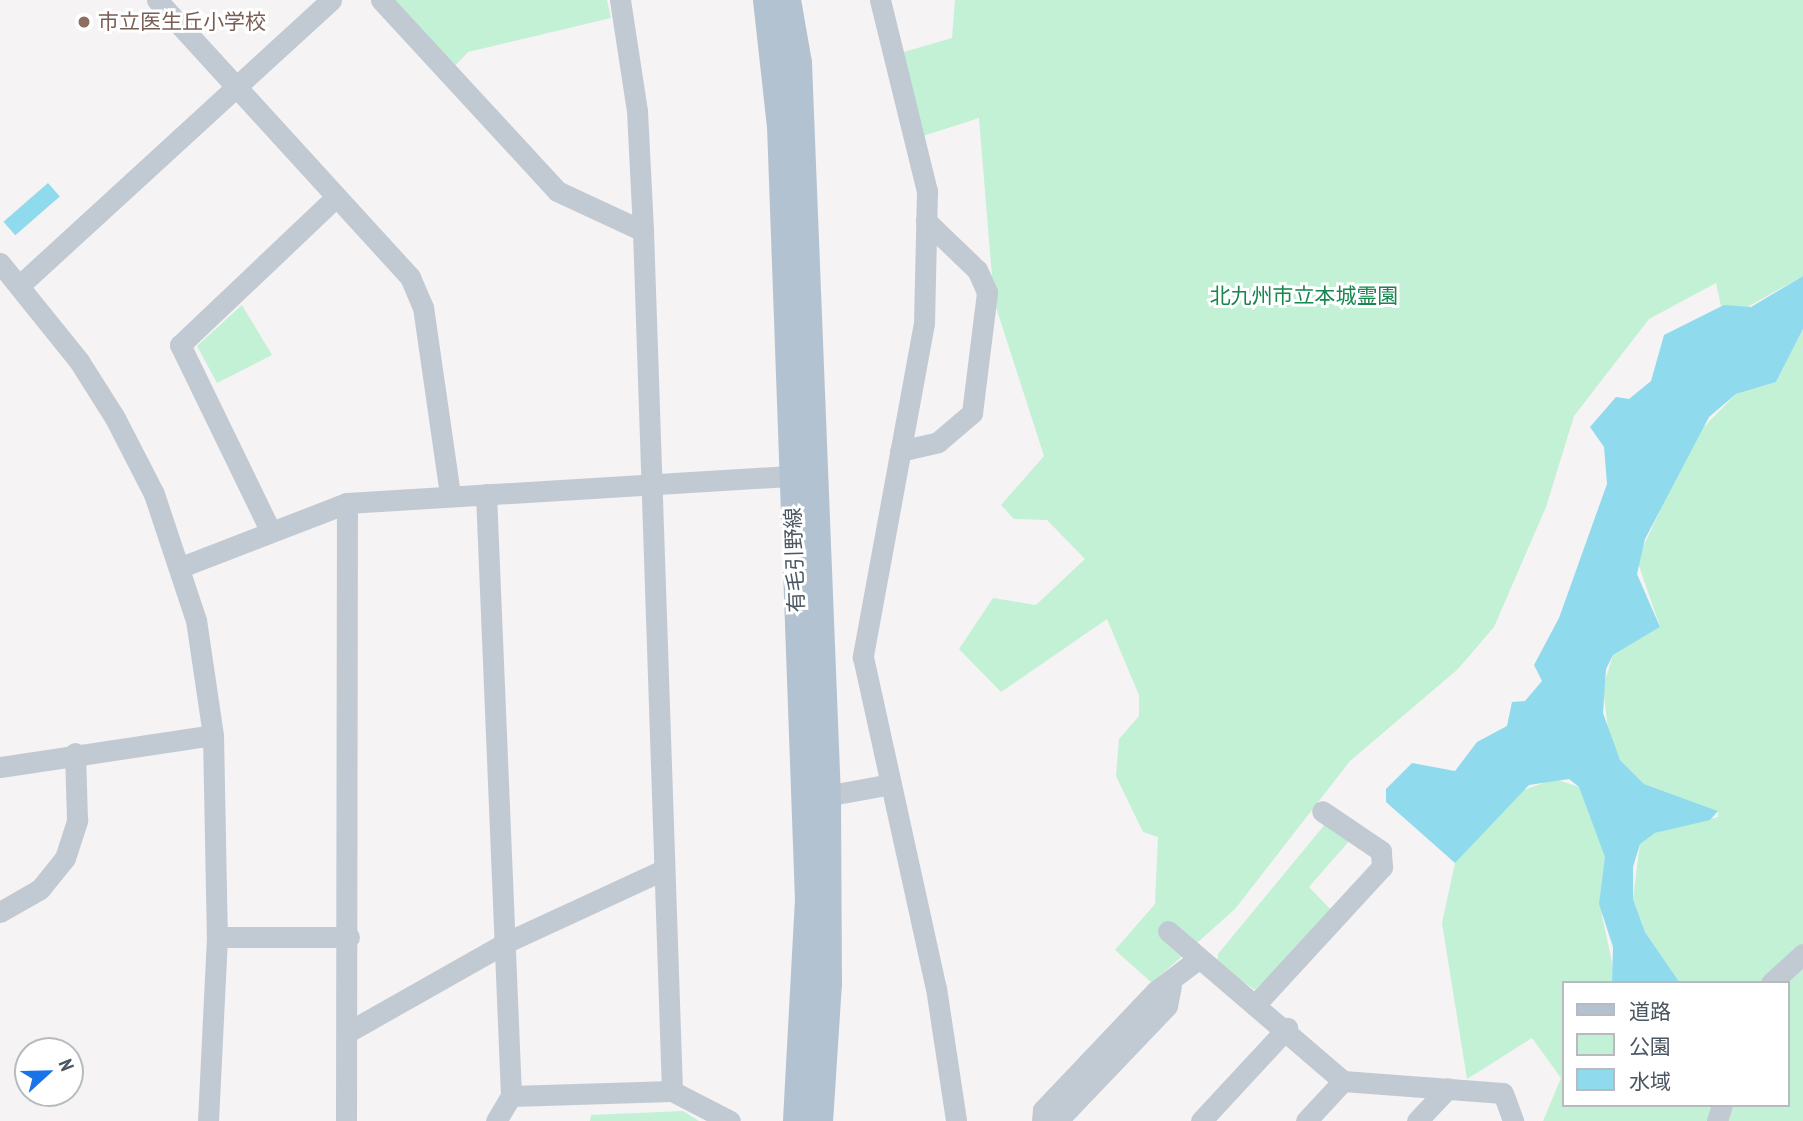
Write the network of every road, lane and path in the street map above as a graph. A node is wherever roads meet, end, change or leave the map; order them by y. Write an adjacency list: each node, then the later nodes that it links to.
1 (157, 0): 8 (street)
2 (331, 0): 8 (street)
3 (381, 0): 11 (street)
4 (620, 0): 11 (street)
5 (766, 0): 15 (main road, 有毛引野線)
6 (788, 0): 15 (main road, 有毛引野線)
7 (880, 0): 10 (street)
8 (234, 90): 9 (street); 13 (street)
9 (335, 197): 17 (street); 20 (street)
10 (926, 221): 14 (street); 14 (street)
11 (643, 231): 16 (street)
12 (0, 263): 13 (street)
13 (20, 285): 21 (street)
14 (900, 451): 25 (street)
15 (803, 475): 16 (street); 26 (main road, 有毛引野線)
16 (650, 485): 18 (street); 28 (street)
17 (450, 494): 18 (street); 19 (street)
18 (486, 494): 33 (street)
19 (347, 503): 20 (street); 32 (street)
20 (270, 530): 21 (street)
21 (181, 567): 22 (street)
22 (213, 736): 23 (street); 31 (street)
23 (75, 753): 24 (street); 29 (street)
24 (0, 767)
25 (891, 784): 26 (street); 51 (street)
26 (816, 798): 49 (main road, 有毛引野線); 50 (main road, 有毛引野線)
27 (1322, 811): 38 (street)
28 (663, 870): 33 (street); 43 (street)
29 (0, 912)
30 (1168, 931): 35 (street)
31 (217, 937): 32 (street); 45 (street)
32 (349, 937): 40 (street)
33 (505, 943): 40 (street); 44 (street)
34 (1803, 954): 36 (street)
35 (1198, 960): 37 (street); 38 (street)
36 (1773, 981)
37 (1171, 986): 52 (street); 53 (street)
38 (1255, 1005): 39 (street)
39 (1287, 1028): 41 (street); 54 (street)
40 (348, 1032): 46 (street)
41 (1343, 1081): 42 (street); 55 (street)
42 (1448, 1088): 56 (street); 57 (street)
43 (672, 1091): 44 (street); 48 (street)
44 (511, 1096): 47 (street)
45 (208, 1121)
46 (346, 1121)
47 (496, 1121)
48 (730, 1121)
49 (796, 1121)
50 (820, 1121)
51 (956, 1121)
52 (1042, 1121)
53 (1057, 1121)
54 (1201, 1121)
55 (1306, 1121)
56 (1417, 1121)
57 (1513, 1121)

